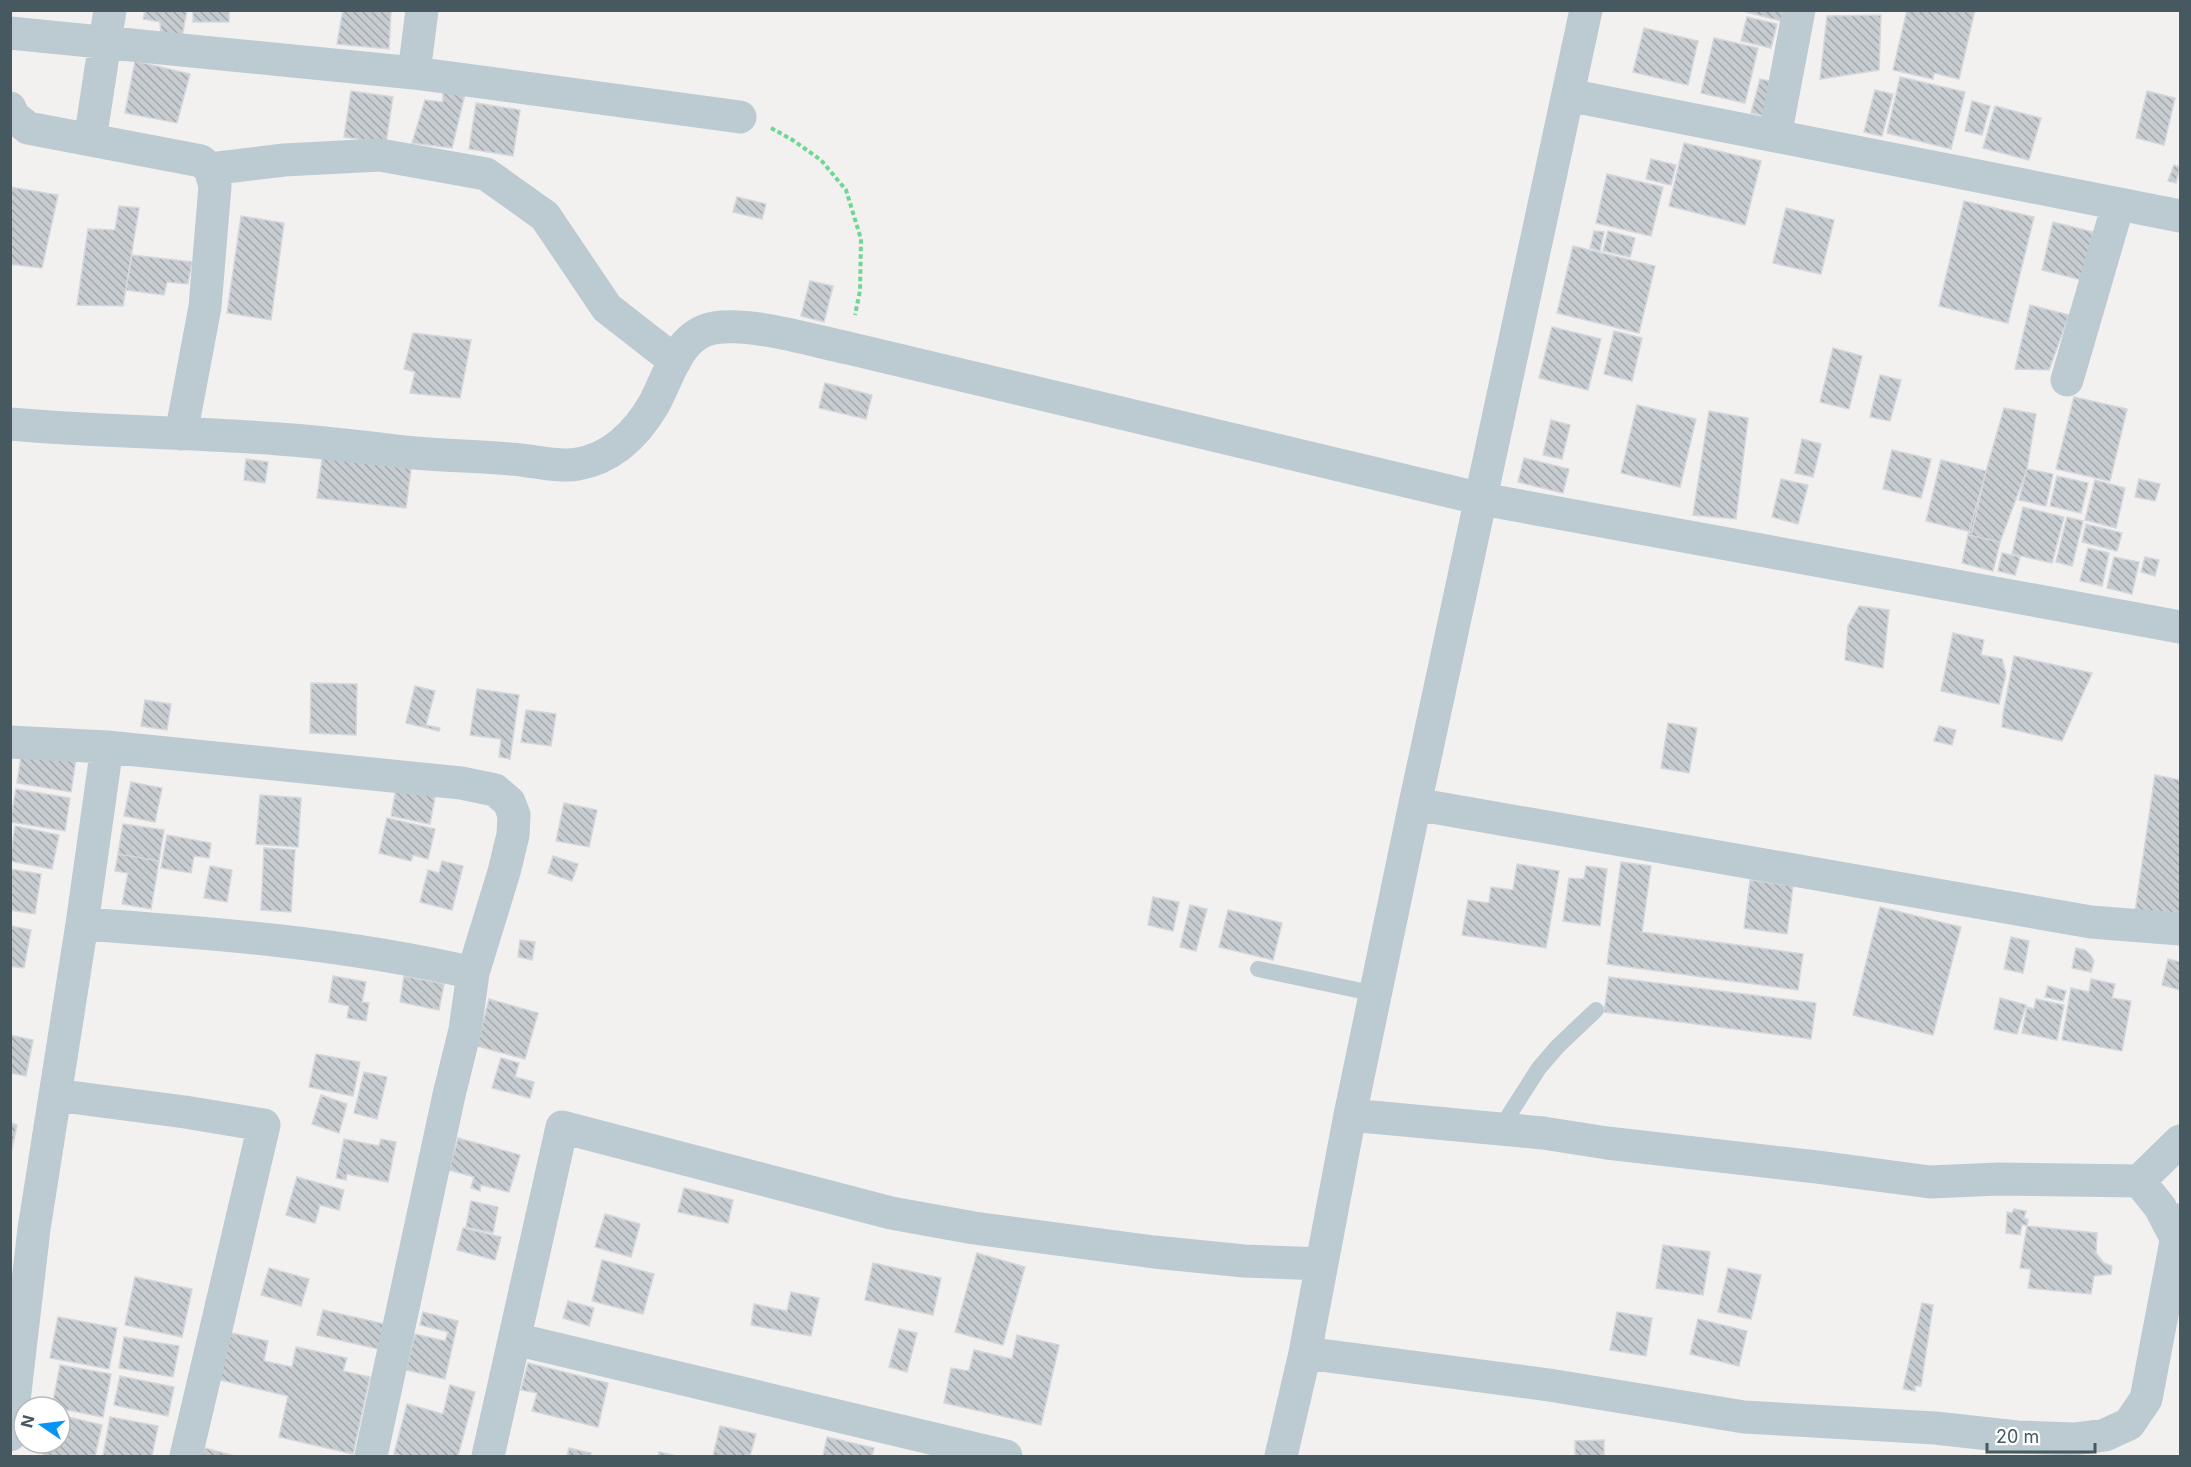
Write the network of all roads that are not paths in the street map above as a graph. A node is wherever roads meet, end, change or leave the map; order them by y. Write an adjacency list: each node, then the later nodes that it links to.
1 (110, 10): 6 (street)
2 (422, 10): 7 (street)
3 (1586, 10): 8 (street)
4 (1799, 10): 11 (street)
5 (10, 33): 6 (street)
6 (105, 42): 7 (street); 12 (street)
7 (414, 73): 10 (street)
8 (1568, 95): 11 (street); 20 (street)
9 (10, 108): 12 (street)
10 (740, 117)
11 (1775, 136): 14 (street)
12 (90, 140): 13 (street)
13 (210, 169): 16 (street); 19 (street)
14 (2118, 205): 15 (street); 17 (street)
15 (2181, 216)
16 (675, 361): 19 (street); 20 (street)
17 (2067, 380)
18 (10, 424): 19 (street)
19 (182, 434)
20 (1482, 499): 21 (street); 24 (street)
21 (2181, 627)
22 (10, 742): 23 (street)
23 (107, 747): 25 (street); 28 (street)
24 (1415, 804): 26 (street); 29 (street)
25 (82, 924): 28 (street); 31 (street)
26 (2181, 929)
27 (1258, 969): 29 (lane)
28 (473, 973): 42 (street)
29 (1376, 994): 32 (street)
30 (1596, 1010): 33 (lane)
31 (55, 1095): 40 (street); 41 (street)
32 (1350, 1115): 33 (street); 37 (street)
33 (1500, 1129): 35 (street)
34 (2181, 1141): 35 (street)
35 (2139, 1181): 36 (street)
36 (2179, 1231): 39 (street)
37 (1321, 1264): 38 (street); 39 (street)
38 (515, 1339): 43 (street); 44 (street)
39 (1305, 1353): 45 (street)
40 (10, 1435)
41 (186, 1456)
42 (371, 1456)
43 (488, 1456)
44 (1006, 1456)
45 (1281, 1456)

